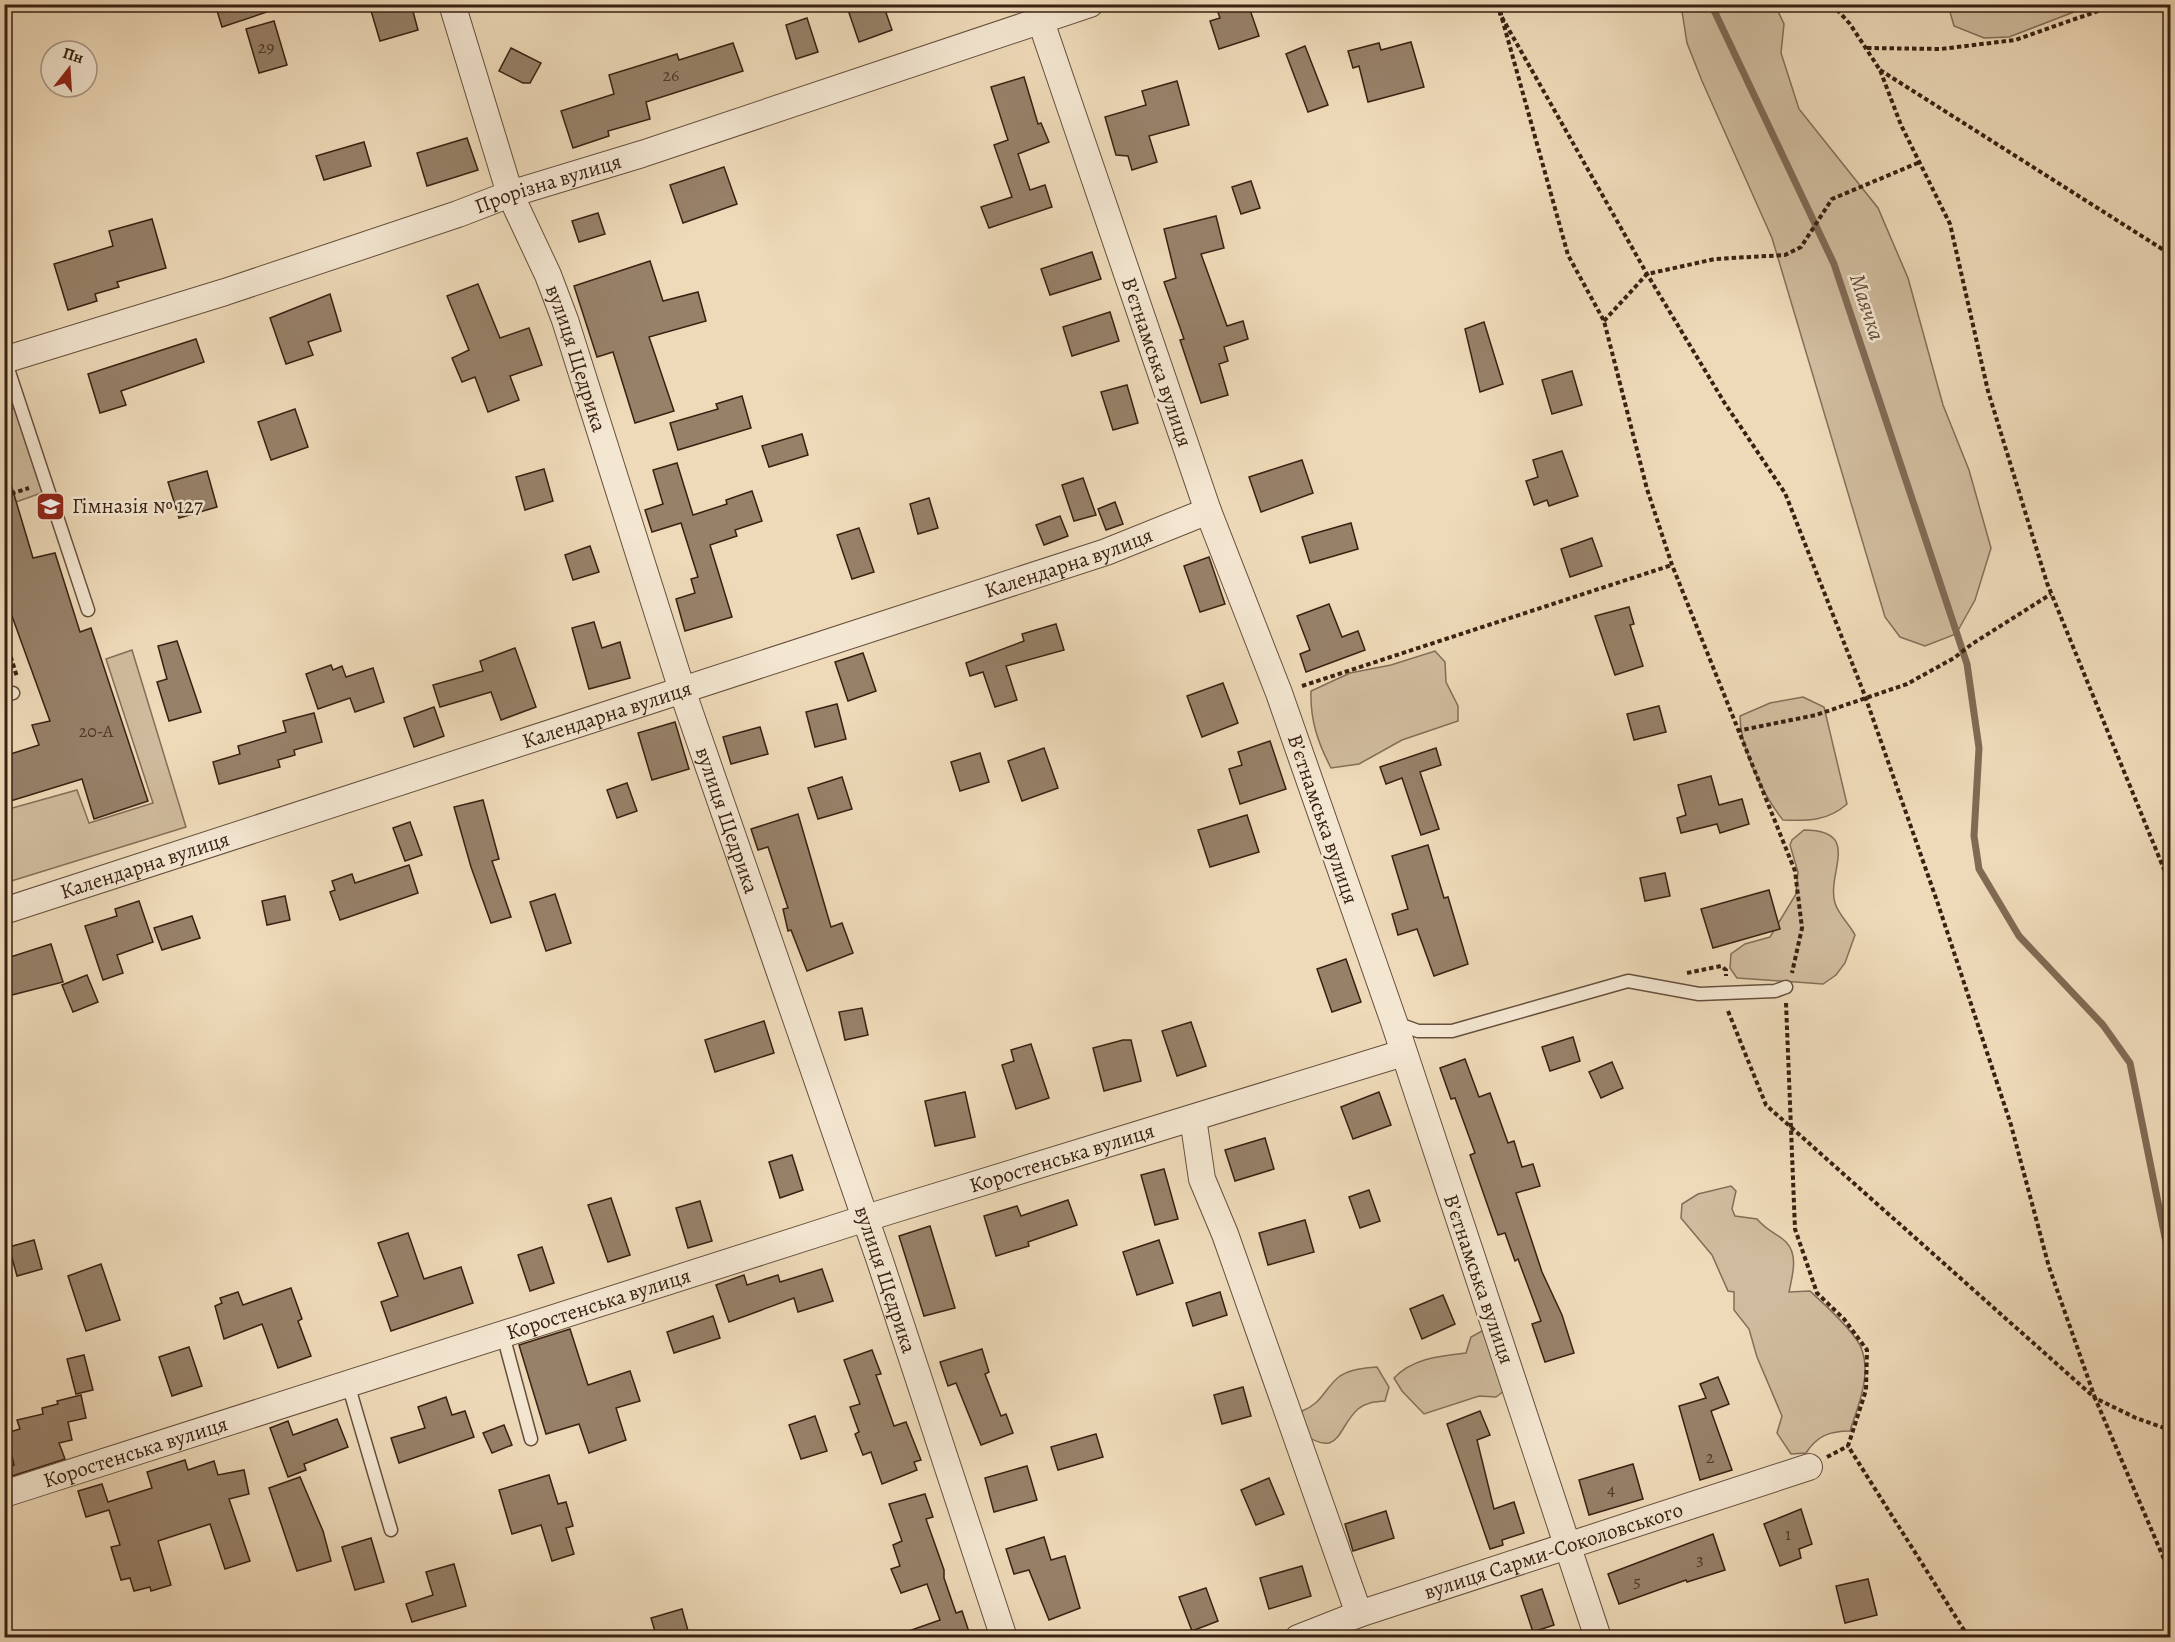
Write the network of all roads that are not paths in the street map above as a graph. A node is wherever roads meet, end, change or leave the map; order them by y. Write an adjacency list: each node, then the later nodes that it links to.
1 (452, 4): 4 (street, вулиця Щедрика)
2 (1090, 4): 3 (street, Прорізна вулиця)
3 (1038, 12): 4 (street, Прорізна вулиця); 6 (street, Вʼєтнамська вулиця)
4 (510, 194): 5 (street, Прорізна вулиця); 8 (street, вулиця Щедрика)
5 (4, 360): 7 (lane)
6 (1208, 511): 8 (street, Календарна вулиця); 11 (street, Вʼєтнамська вулиця)
7 (88, 610)
8 (682, 690): 9 (street, Календарна вулиця); 14 (street, вулиця Щедрика)
9 (4, 911)
10 (1786, 987): 11 (lane)
11 (1394, 1022): 12 (street, Вʼєтнамська вулиця)
12 (1403, 1053): 13 (street, Коростенська вулиця); 21 (street, Вʼєтнамська вулиця)
13 (1193, 1118): 14 (street, Коростенська вулиця); 22 (street)
14 (863, 1219): 15 (street, Коростенська вулиця); 23 (street, вулиця Щедрика)
15 (503, 1335): 16 (street, Коростенська вулиця); 17 (lane)
16 (348, 1384): 19 (street, Коростенська вулиця); 20 (lane)
17 (531, 1439)
18 (1809, 1467): 21 (street, вулиця Сарми-Соколовського)
19 (4, 1494)
20 (391, 1530)
21 (1569, 1548): 22 (street, вулиця Сарми-Соколовського); 25 (street, Вʼєтнамська вулиця)
22 (1359, 1614): 24 (street, вулиця Сарми-Соколовського)
23 (1004, 1638)
24 (1298, 1638)
25 (1598, 1638)

